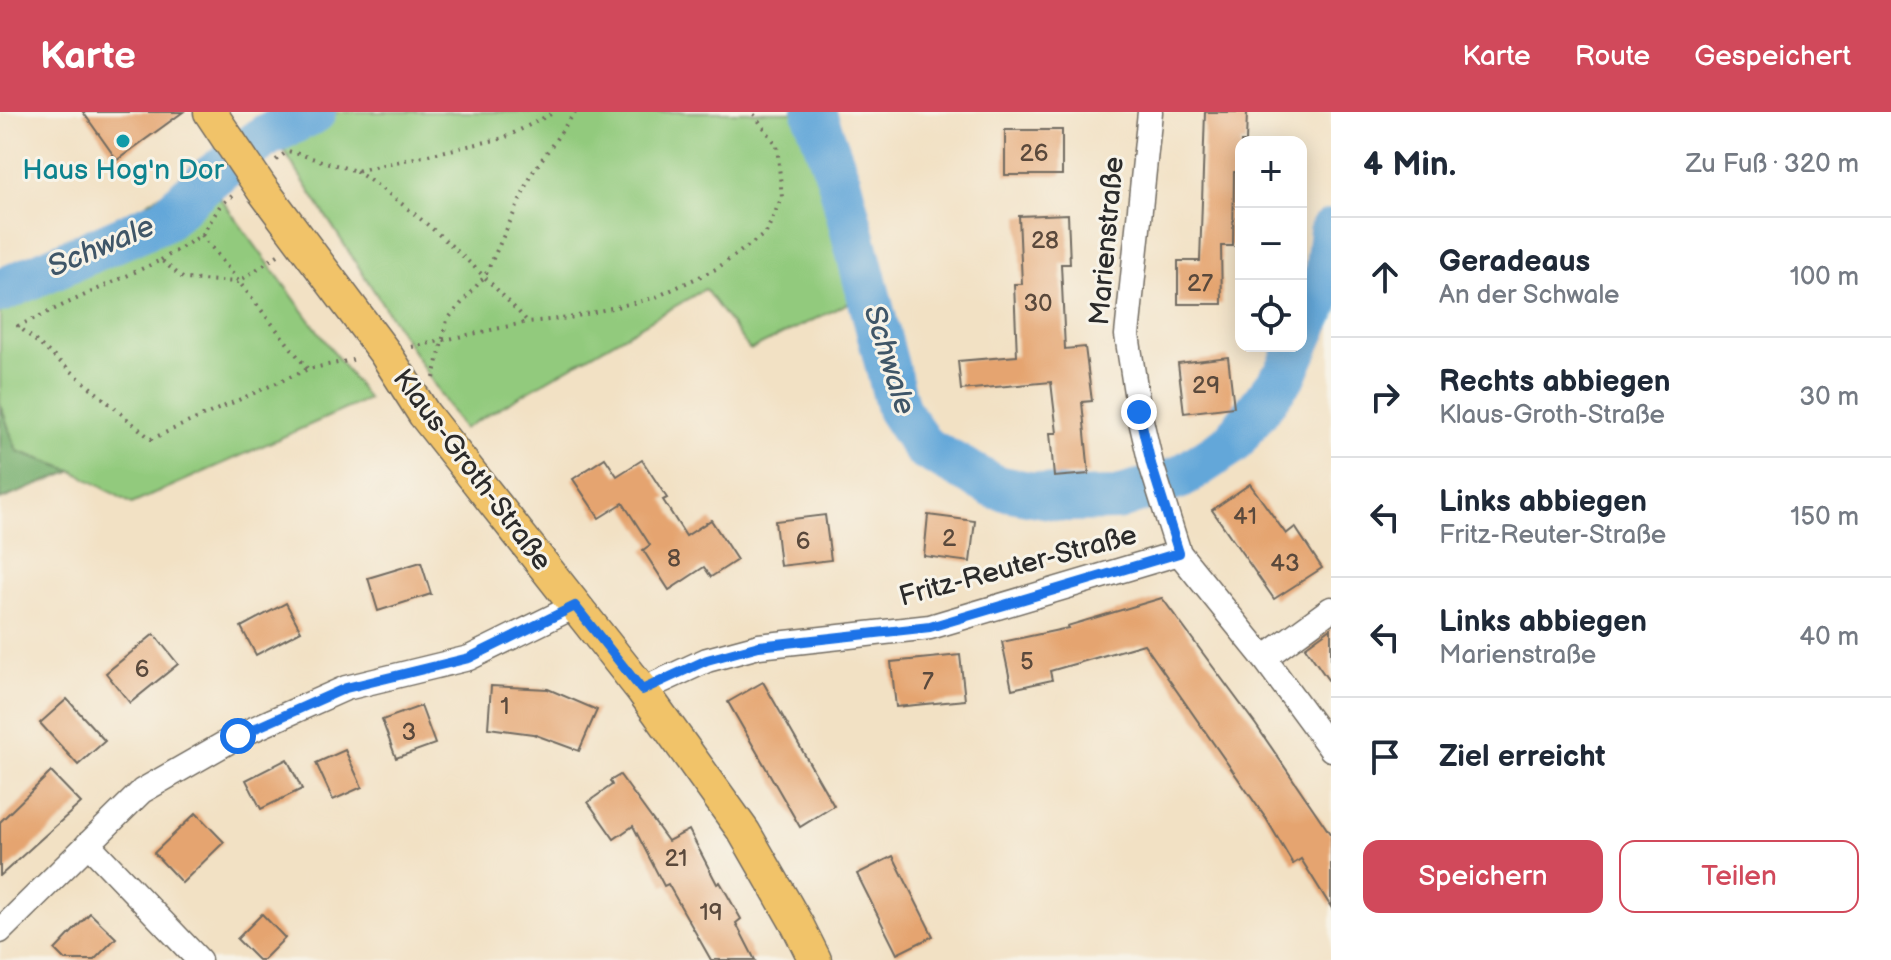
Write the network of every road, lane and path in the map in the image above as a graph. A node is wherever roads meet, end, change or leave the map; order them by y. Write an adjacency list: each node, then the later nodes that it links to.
1 (210, 112): 7 (main road, Klaus-Groth-Straße, bridge)
2 (555, 112): 6 (path)
3 (575, 112): 11 (path)
4 (752, 112): 13 (path)
5 (1150, 112): 18 (street, Marienstraße)
6 (356, 171): 7 (path); 11 (path)
7 (257, 182): 8 (path); 9 (main road, Klaus-Groth-Straße)
8 (202, 235): 10 (path); 12 (path)
9 (300, 240): 12 (path); 15 (main road, Klaus-Groth-Straße)
10 (161, 260): 12 (path); 16 (path)
11 (485, 276): 13 (path); 14 (path)
12 (238, 282): 16 (path)
13 (528, 322): 14 (path)
14 (444, 339): 15 (path); 17 (path)
15 (385, 353): 16 (path); 17 (main road, Klaus-Groth-Straße)
16 (308, 369)
17 (424, 414): 19 (main road, Klaus-Groth-Straße)
18 (1179, 553): 21 (street, Marienstraße); 22 (street, Fritz-Reuter-Straße)
19 (575, 606): 22 (main road, Klaus-Groth-Straße); 24 (street)
20 (1331, 609): 21 (street)
21 (1264, 658): 23 (street, Marienstraße)
22 (642, 690): 27 (main road, Klaus-Groth-Straße)
23 (1328, 742)
24 (88, 844): 25 (street); 26 (street)
25 (0, 931)
26 (199, 960)
27 (815, 960)

